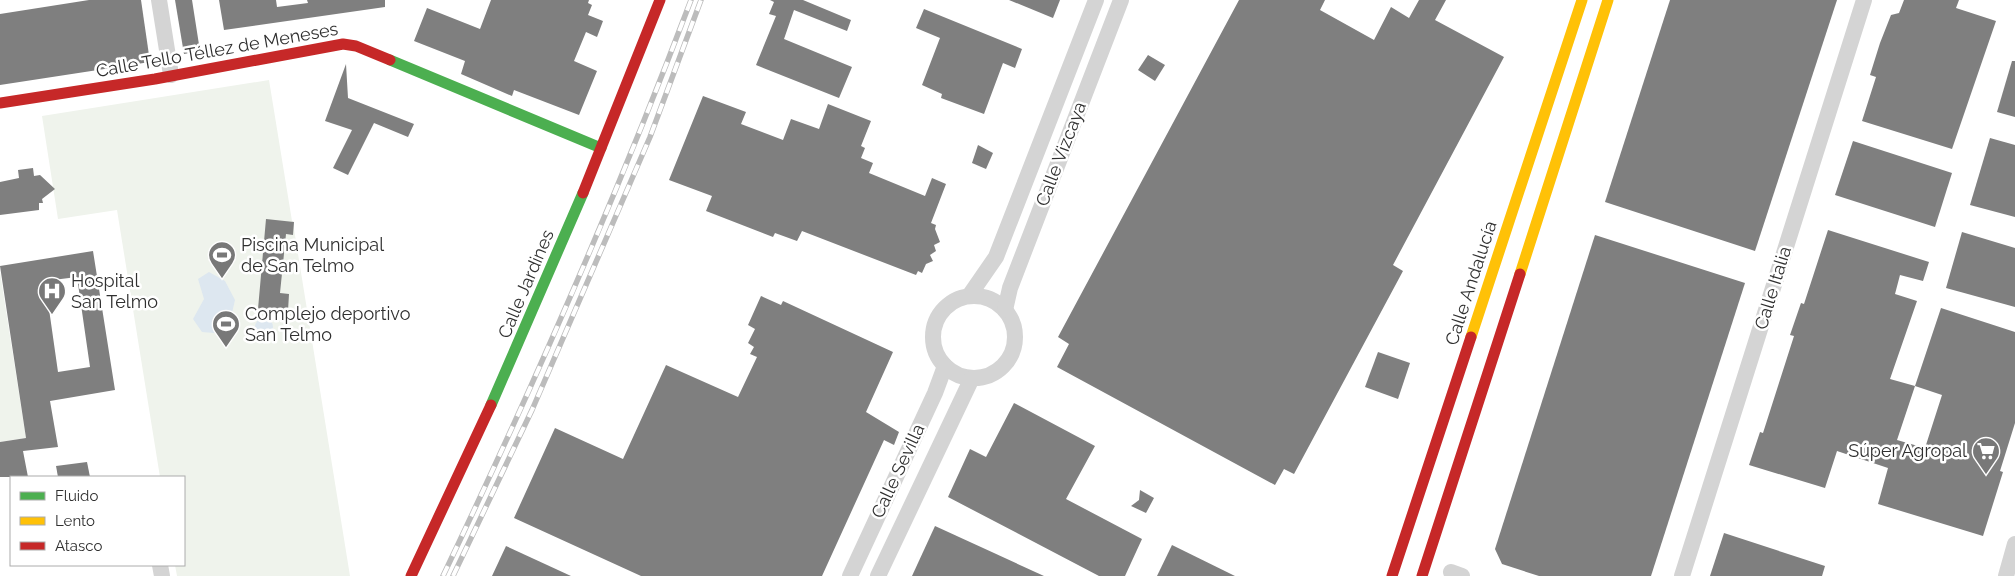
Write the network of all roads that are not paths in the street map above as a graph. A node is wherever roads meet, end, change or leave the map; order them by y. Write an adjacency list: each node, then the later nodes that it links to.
1 (159, 0): 10 (street)
2 (660, 0): 12 (street, Calle Jardines)
3 (1096, 0): 8 (street, Calle Vizcaya)
4 (1121, 0): 9 (street, Calle Vizcaya)
5 (1582, 0): 21 (street, Calle Andalucía)
6 (1608, 0): 22 (street)
7 (1864, 0): 23 (street, Calle Italia)
8 (1080, 40): 9 (street); 13 (street, Calle Vizcaya)
9 (1100, 54): 14 (street, Calle Vizcaya)
10 (171, 75): 11 (street, Calle Tello Téllez de Meneses); 12 (street, Calle Tello Téllez de Meneses)
11 (0, 103)
12 (601, 148): 18 (street, Calle Jardines)
13 (969, 296): 14 (street); 15 (street)
14 (1005, 310): 16 (street)
15 (945, 366): 16 (street); 19 (street, Calle Sevilla)
16 (972, 378): 20 (street, Calle Sevilla)
17 (2015, 544): 24 (street)
18 (411, 576)
19 (850, 576)
20 (878, 576)
21 (1392, 576)
22 (1422, 576)
23 (1682, 576)
24 (2006, 576)

